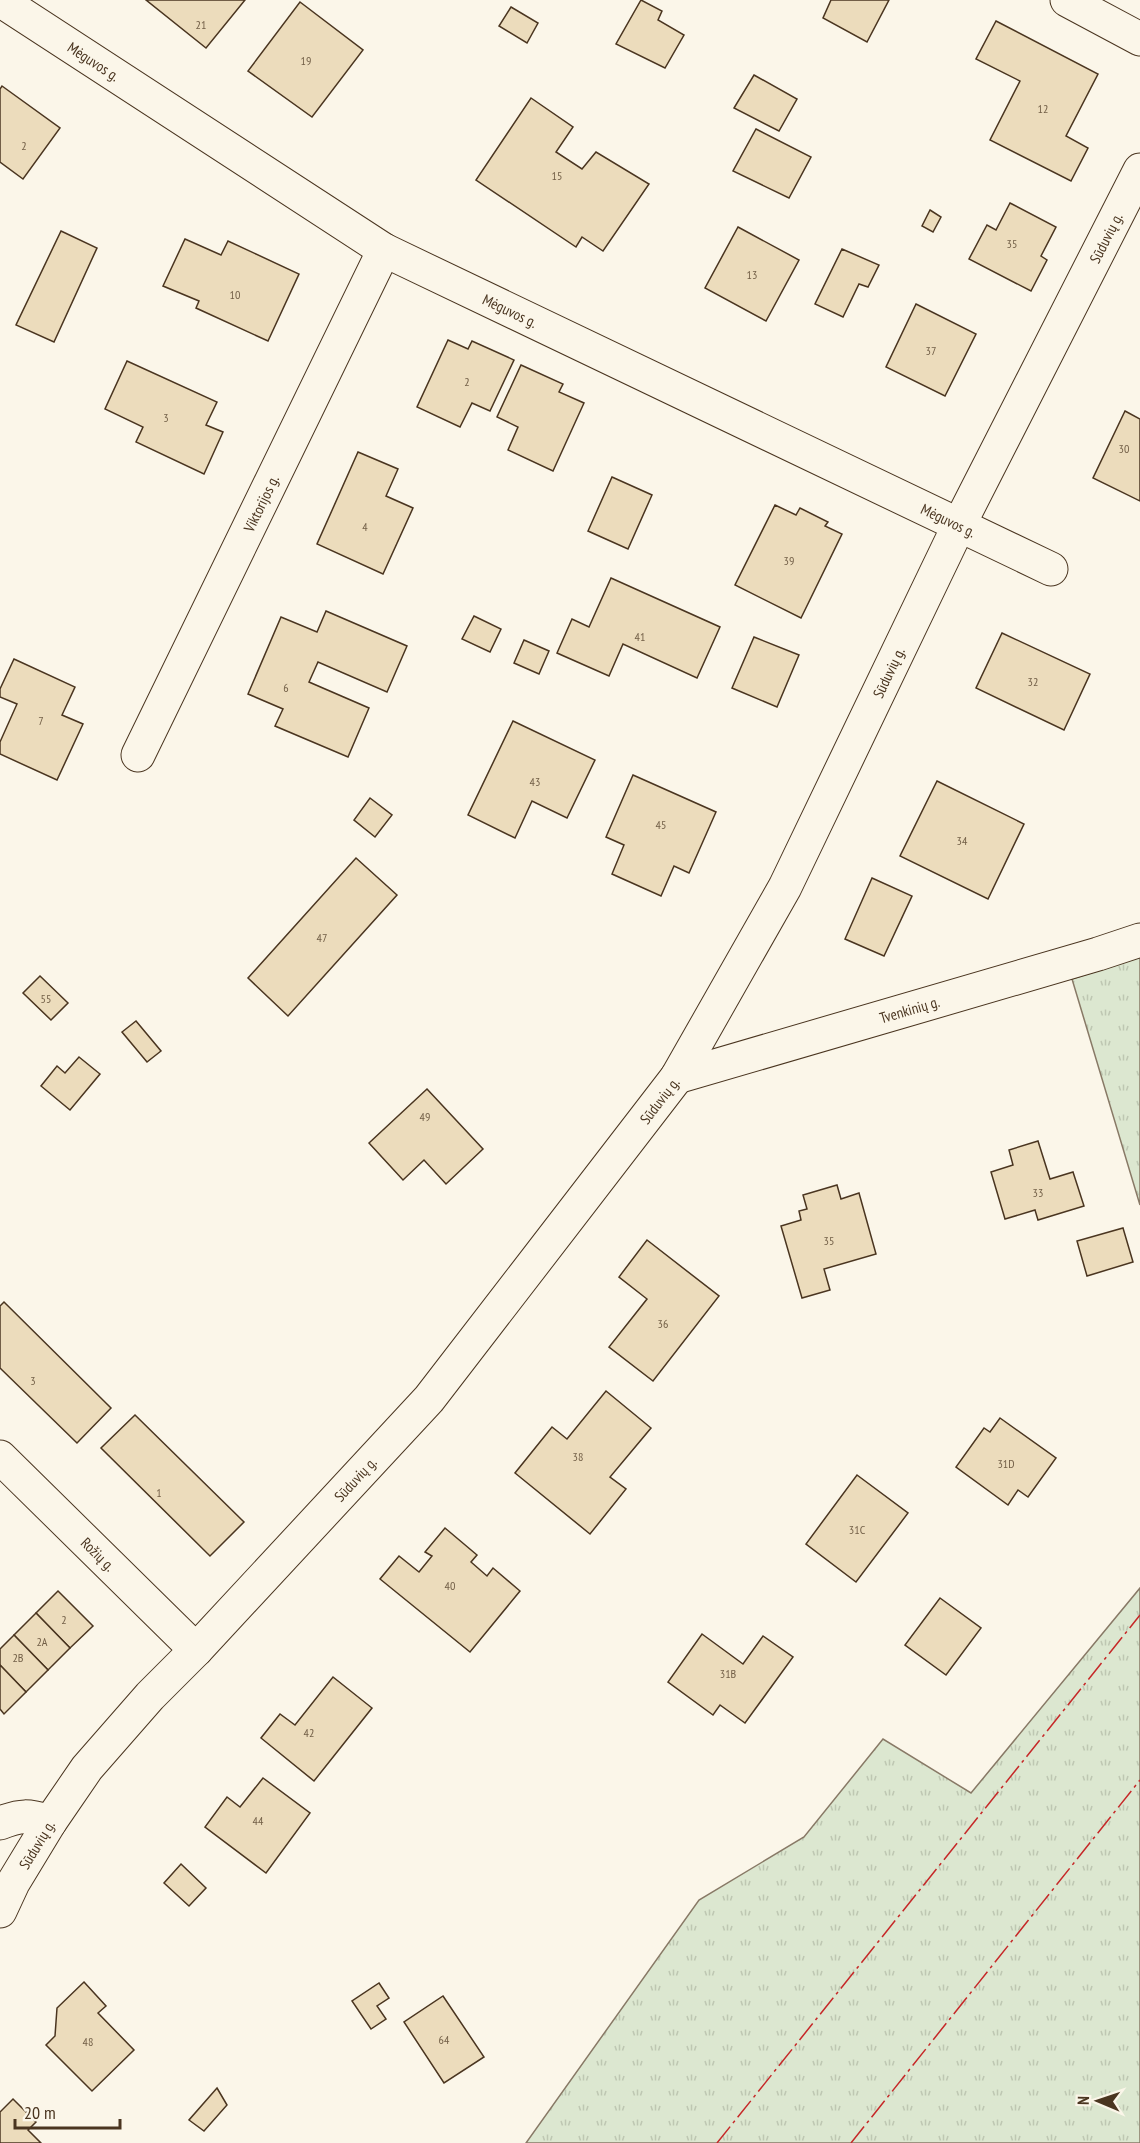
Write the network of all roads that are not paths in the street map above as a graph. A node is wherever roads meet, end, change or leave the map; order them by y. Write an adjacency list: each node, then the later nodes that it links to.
1 (0, 0): 5 (street, Mėguvos g.)
2 (1067, 0): 3 (street)
3 (1140, 39)
4 (1140, 170): 6 (street, Sūduvių g.)
5 (384, 250): 6 (street, Mėguvos g.); 8 (street, Viktorijos g.)
6 (958, 525): 7 (street, Mėguvos g.); 10 (street, Sūduvių g.)
7 (1051, 568)
8 (138, 755)
9 (1140, 940): 10 (street, Tvenkinių g.)
10 (677, 1077): 12 (street, Sūduvių g.)
11 (0, 1457): 12 (street, Rožių g.)
12 (196, 1650): 13 (street, Sūduvių g.)
13 (50, 1822): 14 (street); 15 (street, Sūduvių g.)
14 (0, 1823)
15 (0, 1911)

